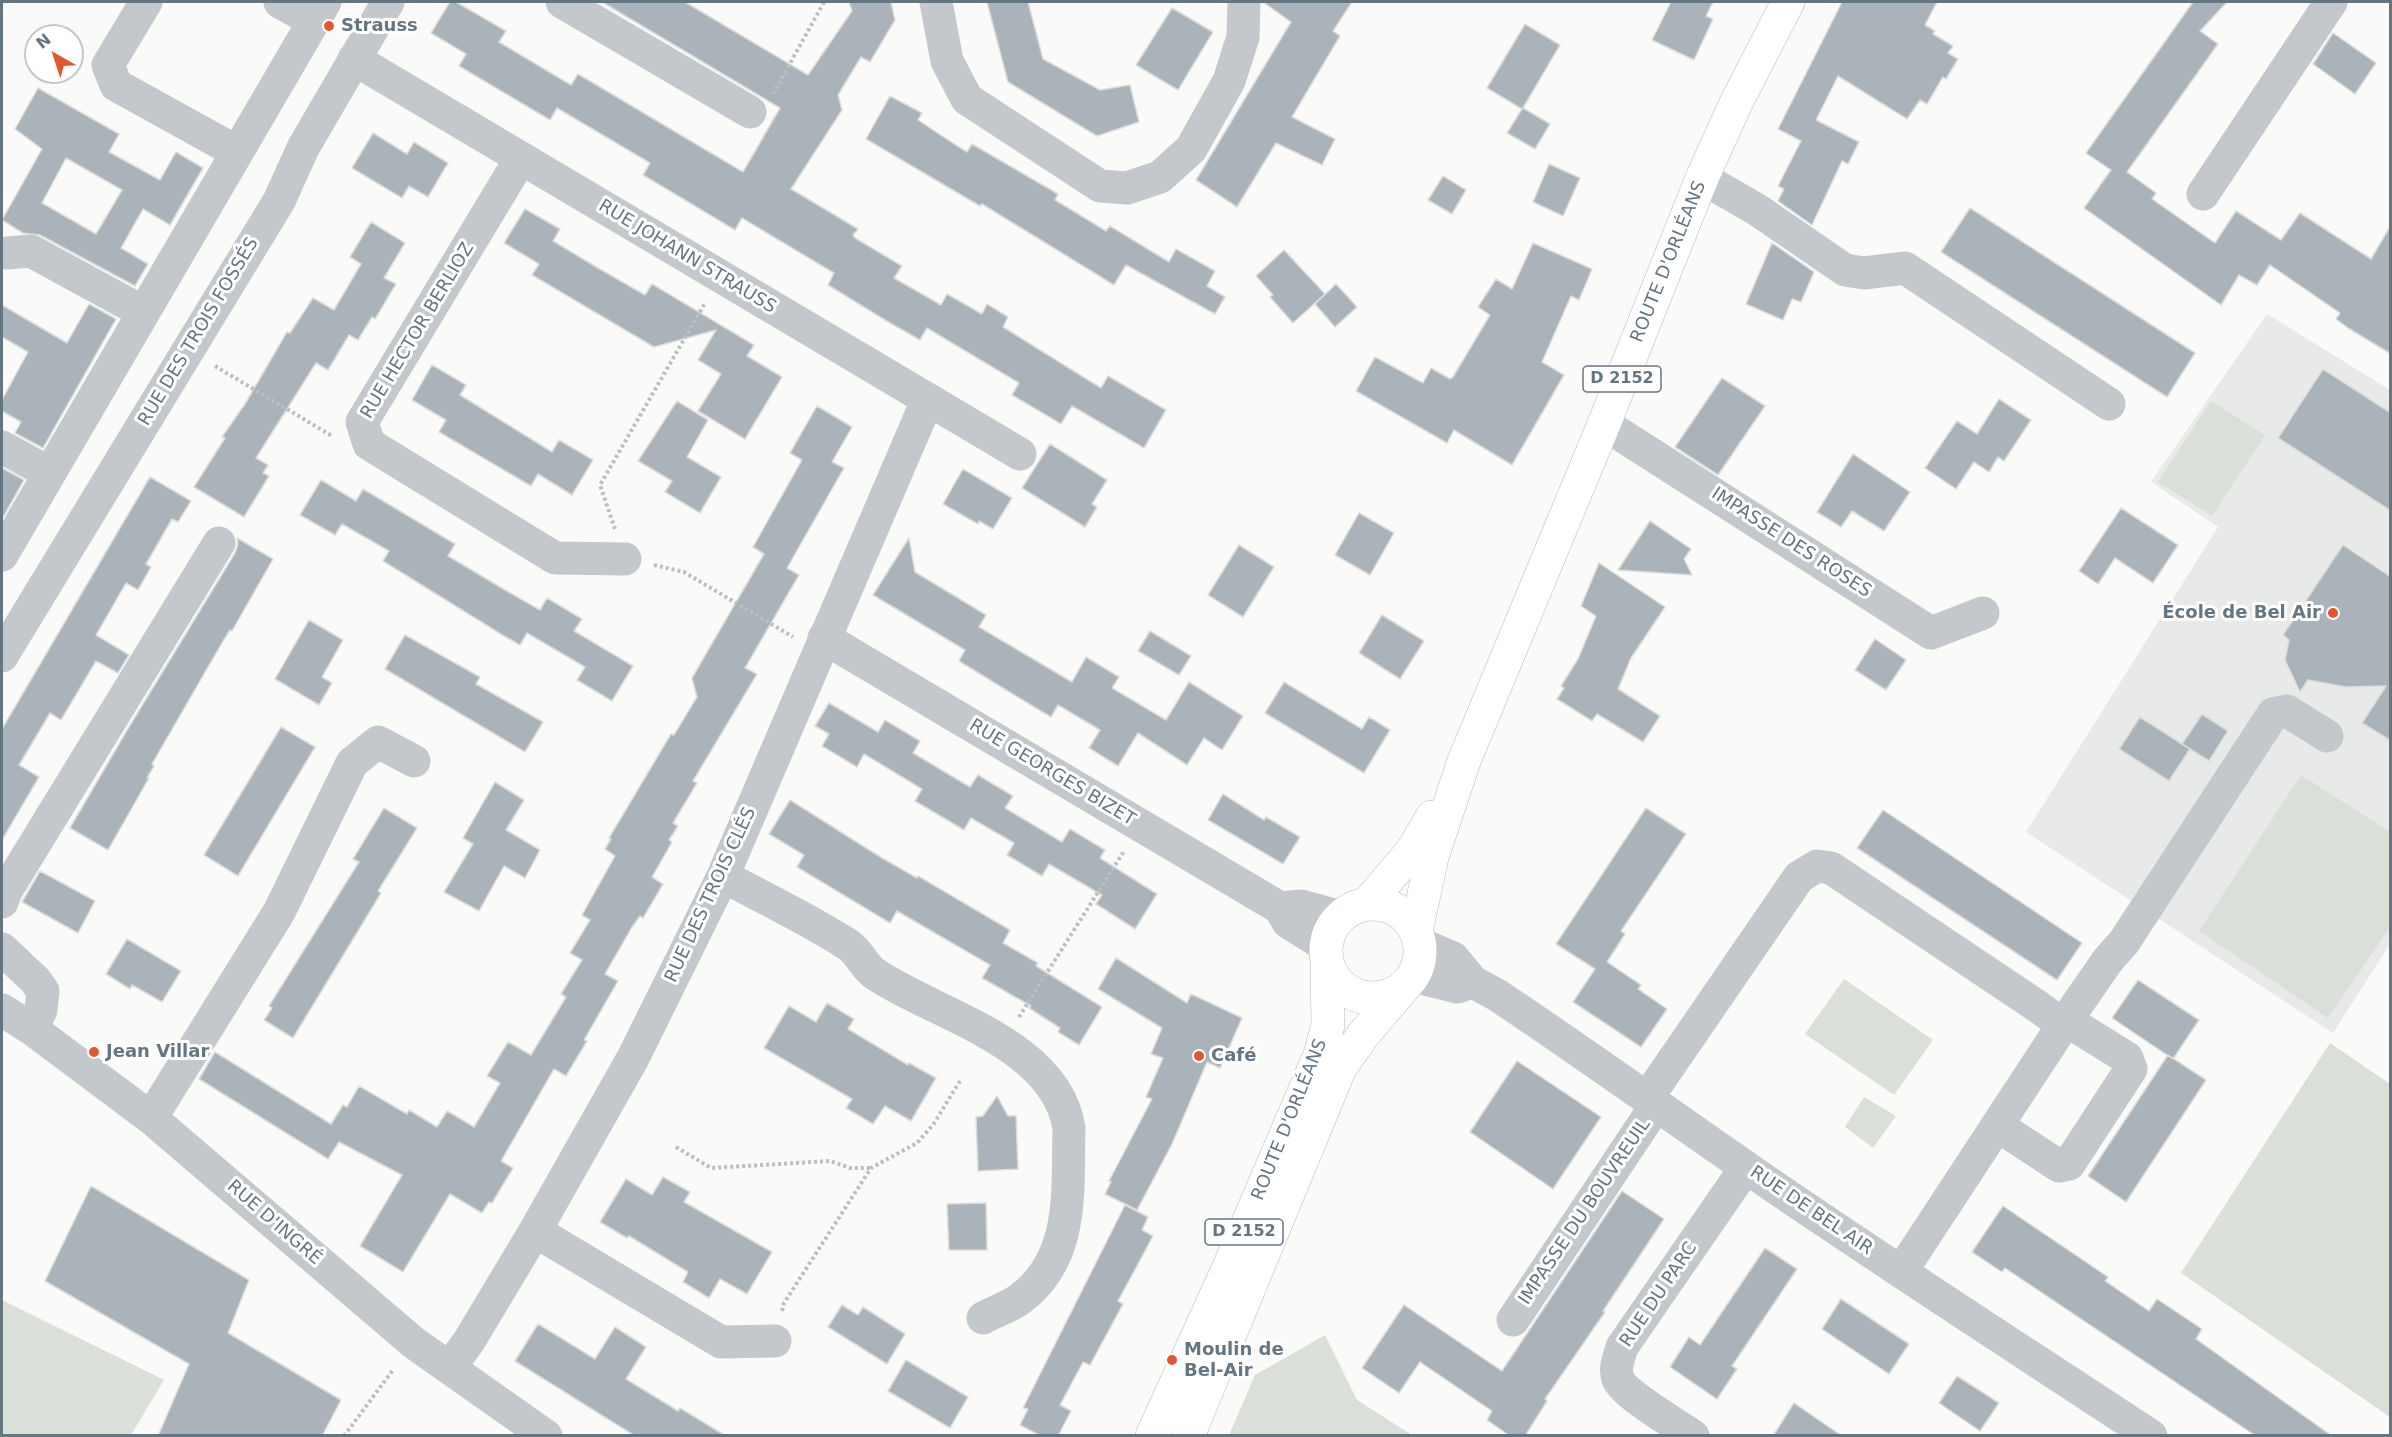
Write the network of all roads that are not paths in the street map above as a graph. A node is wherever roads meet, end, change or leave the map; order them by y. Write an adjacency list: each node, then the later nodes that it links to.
1 (146, 2): 12 (street)
2 (280, 2): 9 (street)
3 (388, 2): 10 (street, RUE DES TROIS FOSSÉS)
4 (562, 2): 11 (street)
5 (936, 2): 6 (street)
6 (1244, 2)
7 (1788, 2): 14 (main road, ROUTE D'ORLÉANS / D 2152)
8 (2331, 2): 15 (street)
9 (319, 11): 12 (street)
10 (354, 58): 13 (street, RUE JOHANN STRAUSS); 29 (street, RUE DES TROIS FOSSÉS)
11 (750, 112)
12 (237, 152): 17 (street)
13 (521, 158): 18 (street, RUE JOHANN STRAUSS); 26 (street, RUE HECTOR BERLIOZ)
14 (1702, 178): 19 (street); 20 (main road, ROUTE D'ORLÉANS / D 2152)
15 (2203, 194)
16 (7, 253): 17 (street)
17 (143, 312): 23 (street)
18 (927, 400): 22 (street, RUE JOHANN STRAUSS); 28 (street, RUE DES TROIS CLÉS)
19 (2109, 404)
20 (1604, 424): 27 (street, IMPASSE DES ROSES); 32 (main road, ROUTE D'ORLÉANS / D 2152)
21 (2, 447): 23 (street)
22 (1020, 454)
23 (49, 473): 25 (street)
24 (219, 543): 34 (street)
25 (2, 555)
26 (625, 559)
27 (1983, 613)
28 (813, 640): 33 (street, RUE DES TROIS CLÉS); 35 (street, RUE GEORGES BIZET)
29 (2, 656)
30 (2327, 736): 43 (street)
31 (414, 761): 46 (street)
32 (1464, 761): 36 (main road, ROUTE D'ORLÉANS / D 2152); 37 (main road, ROUTE D'ORLÉANS / D 2152)
33 (723, 876): 49 (street, RUE DES TROIS CLÉS); 51 (street)
34 (2, 902)
35 (1280, 908): 36 (street, RUE GEORGES BIZET); 39 (street, RUE GEORGES BIZET)
36 (1354, 910): 37 (main road); 39 (main road)
37 (1418, 938): 40 (main road); 41 (street, RUE DE BEL AIR)
38 (2, 949): 44 (street)
39 (1327, 954): 40 (main road); 56 (main road, ROUTE D'ORLÉANS / D 2152)
40 (1409, 981): 41 (street); 57 (main road, ROUTE D'ORLÉANS / D 2152)
41 (1473, 982): 45 (street, RUE DE BEL AIR)
42 (2, 1011): 44 (street, RUE D'INGRÉ)
43 (2065, 1023): 45 (street, IMPASSE DU BOUVREUIL); 47 (street); 47 (street, IMPASSE DU BOUVREUIL)
44 (32, 1029): 46 (street, RUE D'INGRÉ)
45 (1653, 1101): 48 (street, RUE DE BEL AIR); 52 (street, IMPASSE DU BOUVREUIL)
46 (152, 1118): 54 (street, RUE D'INGRÉ)
47 (1998, 1126): 50 (street)
48 (1746, 1167): 50 (street, RUE DE BEL AIR); 58 (street, RUE DU PARC)
49 (535, 1231): 53 (street); 54 (street, RUE DES TROIS CLÉS)
50 (1901, 1272): 59 (street, RUE DE BEL AIR)
51 (983, 1318)
52 (1513, 1320)
53 (775, 1341)
54 (450, 1367): 55 (street, RUE D'INGRÉ)
55 (546, 1436)
56 (1152, 1436)
57 (1188, 1436)
58 (1693, 1436)
59 (2151, 1436)

